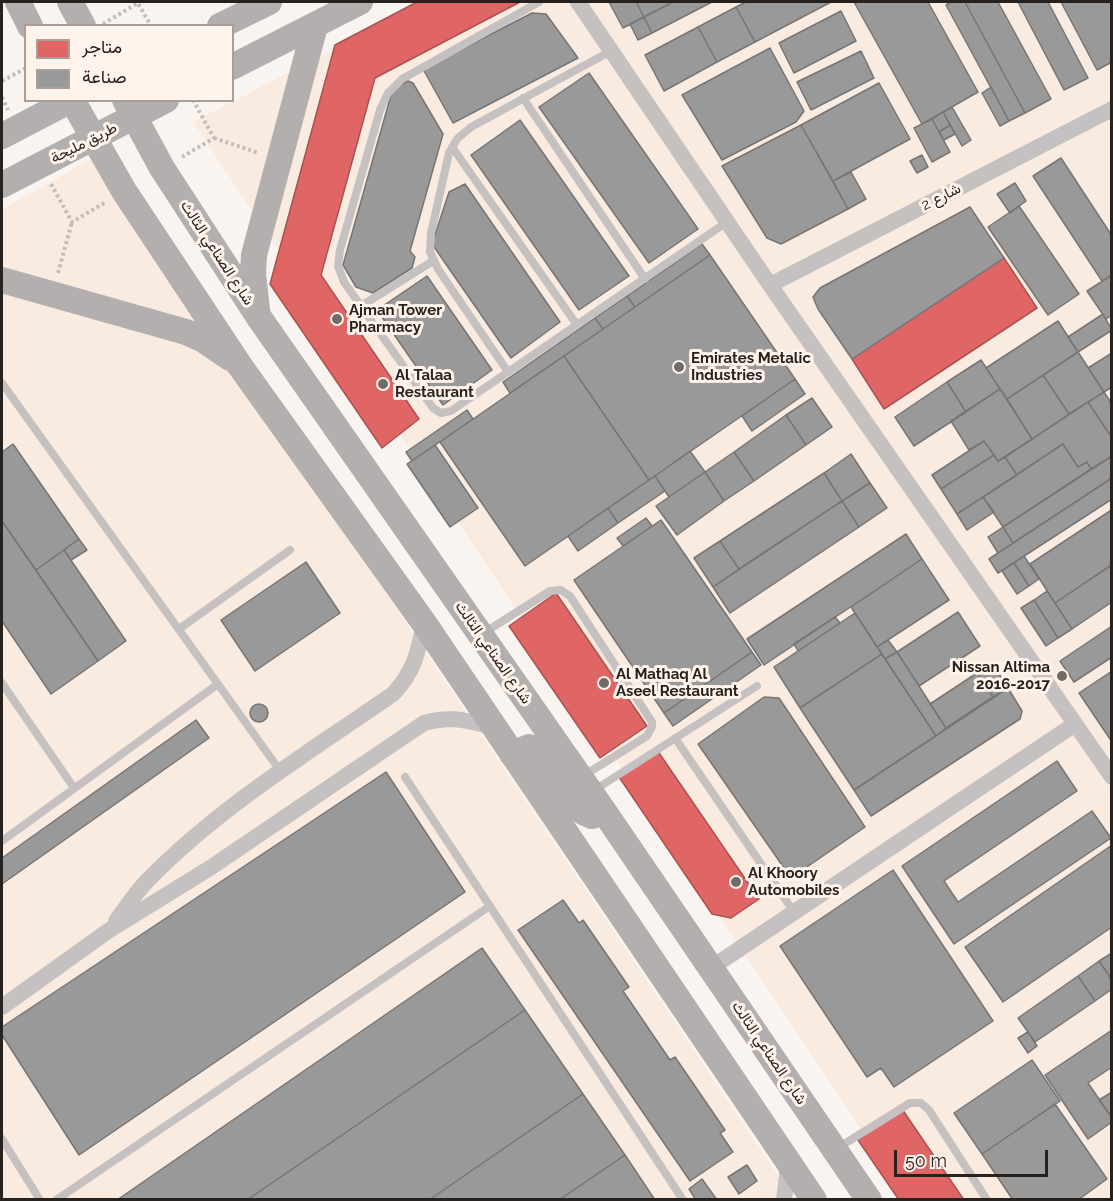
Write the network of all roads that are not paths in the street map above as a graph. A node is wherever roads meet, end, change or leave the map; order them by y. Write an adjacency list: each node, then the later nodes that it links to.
1 (18, 2): 7 (main road)
2 (70, 2): 8 (main road)
3 (269, 2): 9 (main road)
4 (360, 2): 10 (main road)
5 (539, 2): 28 (lane)
6 (578, 2): 11 (street)
7 (29, 24)
8 (82, 24)
9 (224, 24)
10 (315, 26): 12 (main road); 29 (main road)
11 (611, 51): 13 (lane); 23 (street)
12 (234, 66)
13 (523, 98): 21 (lane); 25 (lane)
14 (67, 102): 19 (main road)
15 (72, 102): 20 (main road)
16 (157, 102): 17 (main road, طريق مليحة)
17 (130, 108): 20 (main road, طريق مليحة); 29 (main road, شارع الصناعي الثالث)
18 (1112, 109): 27 (street, شارع 2)
19 (2, 136)
20 (93, 137): 22 (main road, طريق مليحة); 31 (main road)
21 (452, 147): 24 (lane); 30 (lane)
22 (2, 185)
23 (727, 222): 25 (lane); 27 (street)
24 (433, 261): 28 (lane); 32 (lane)
25 (645, 279): 30 (lane)
26 (2, 280): 31 (main road)
27 (770, 285): 41 (street)
28 (361, 306): 32 (lane)
29 (258, 316): 37 (main road, شارع الصناعي الثالث)
30 (576, 325): 32 (lane)
31 (240, 366): 35 (main road)
32 (508, 372)
33 (2, 383): 36 (lane)
34 (290, 550): 36 (lane)
35 (424, 623): 42 (main road); 45 (street)
36 (179, 629): 39 (lane)
37 (481, 635): 49 (main road, شارع الصناعي الثالث); 49 (lane)
38 (2, 683): 48 (lane)
39 (218, 684): 45 (lane); 48 (lane)
40 (757, 686): 43 (lane)
41 (1075, 724): 47 (street); 52 (street)
42 (494, 727): 44 (main road); 53 (street)
43 (675, 738): 49 (lane); 52 (lane)
44 (512, 754): 49 (main road); 58 (main road)
45 (281, 772): 53 (street)
46 (405, 777): 51 (lane)
47 (1112, 777)
48 (74, 788): 50 (lane)
49 (591, 794): 54 (main road, شارع الصناعي الثالث)
50 (2, 841)
51 (490, 906): 60 (lane); 61 (lane)
52 (794, 912): 54 (street)
53 (108, 931): 55 (street)
54 (711, 968): 57 (main road, شارع الصناعي الثالث)
55 (2, 1007)
56 (2, 1139): 59 (lane)
57 (835, 1149): 64 (main road, شارع الصناعي الثالث); 65 (lane)
58 (785, 1158): 62 (street); 63 (main road)
59 (40, 1200)
60 (56, 1200)
61 (682, 1200)
62 (784, 1200)
63 (814, 1200)
64 (869, 1200)
65 (987, 1200)

